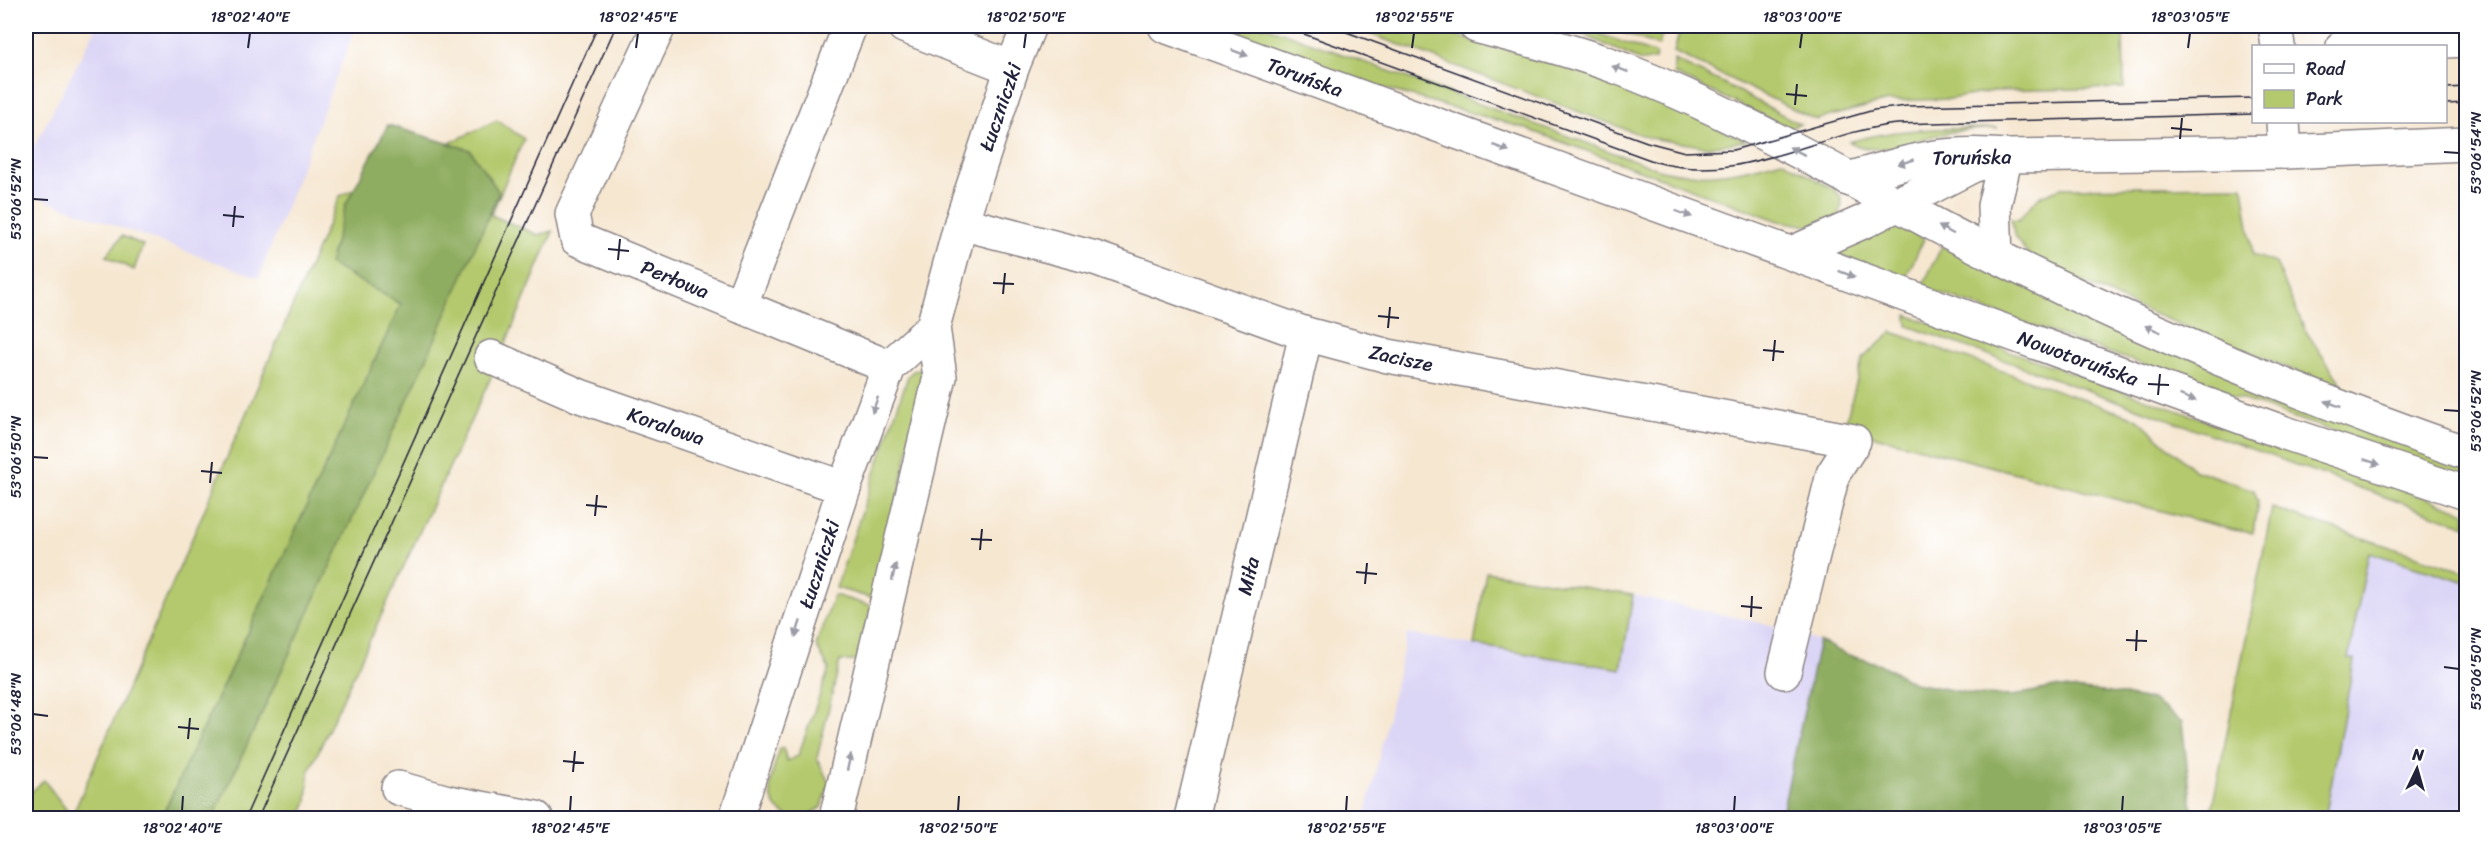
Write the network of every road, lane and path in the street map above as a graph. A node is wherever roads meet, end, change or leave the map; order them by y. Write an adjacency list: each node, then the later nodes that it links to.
1 (659, 26): 20 (street, Perłowa)
2 (850, 26): 20 (street)
3 (904, 26): 11 (street)
4 (1029, 26): 11 (street, Łuczniczki)
5 (1165, 26): 18 (street, Toruńska, one-way to 18)
6 (1476, 26): 15 (street, one-way to 6)
7 (2275, 26): 9 (street)
8 (2466, 40): 10 (street)
9 (2278, 45)
10 (2364, 45)
11 (1012, 68): 17 (street, Łuczniczki)
12 (2284, 136): 13 (street, Toruńska); 14 (street, Toruńska)
13 (2466, 144)
14 (2006, 156): 15 (street, Toruńska, one-way to 15); 16 (street); 19 (street)
15 (1848, 179): 16 (street)
16 (1895, 204): 18 (street); 19 (street, one-way to 16)
17 (961, 223): 21 (street, Łuczniczki); 22 (street, Zacisze)
18 (1792, 253): 27 (street, Nowotoruńska, one-way to 27)
19 (1996, 256): 25 (street, one-way to 19)
20 (740, 306): 24 (street, Perłowa)
21 (933, 327): 24 (street, Łuczniczki); 32 (street, Łuczniczki, one-way to 21)
22 (1306, 334): 28 (street, Zacisze); 33 (street, Miła)
23 (490, 357): 26 (street, Koralowa)
24 (889, 366): 26 (street, Łuczniczki, one-way to 26)
25 (2466, 453)
26 (844, 488): 31 (street, Łuczniczki, one-way to 31)
27 (2466, 494)
28 (1784, 672)
29 (398, 788): 30 (street)
30 (536, 819)
31 (736, 819)
32 (836, 819)
33 (1191, 819)

